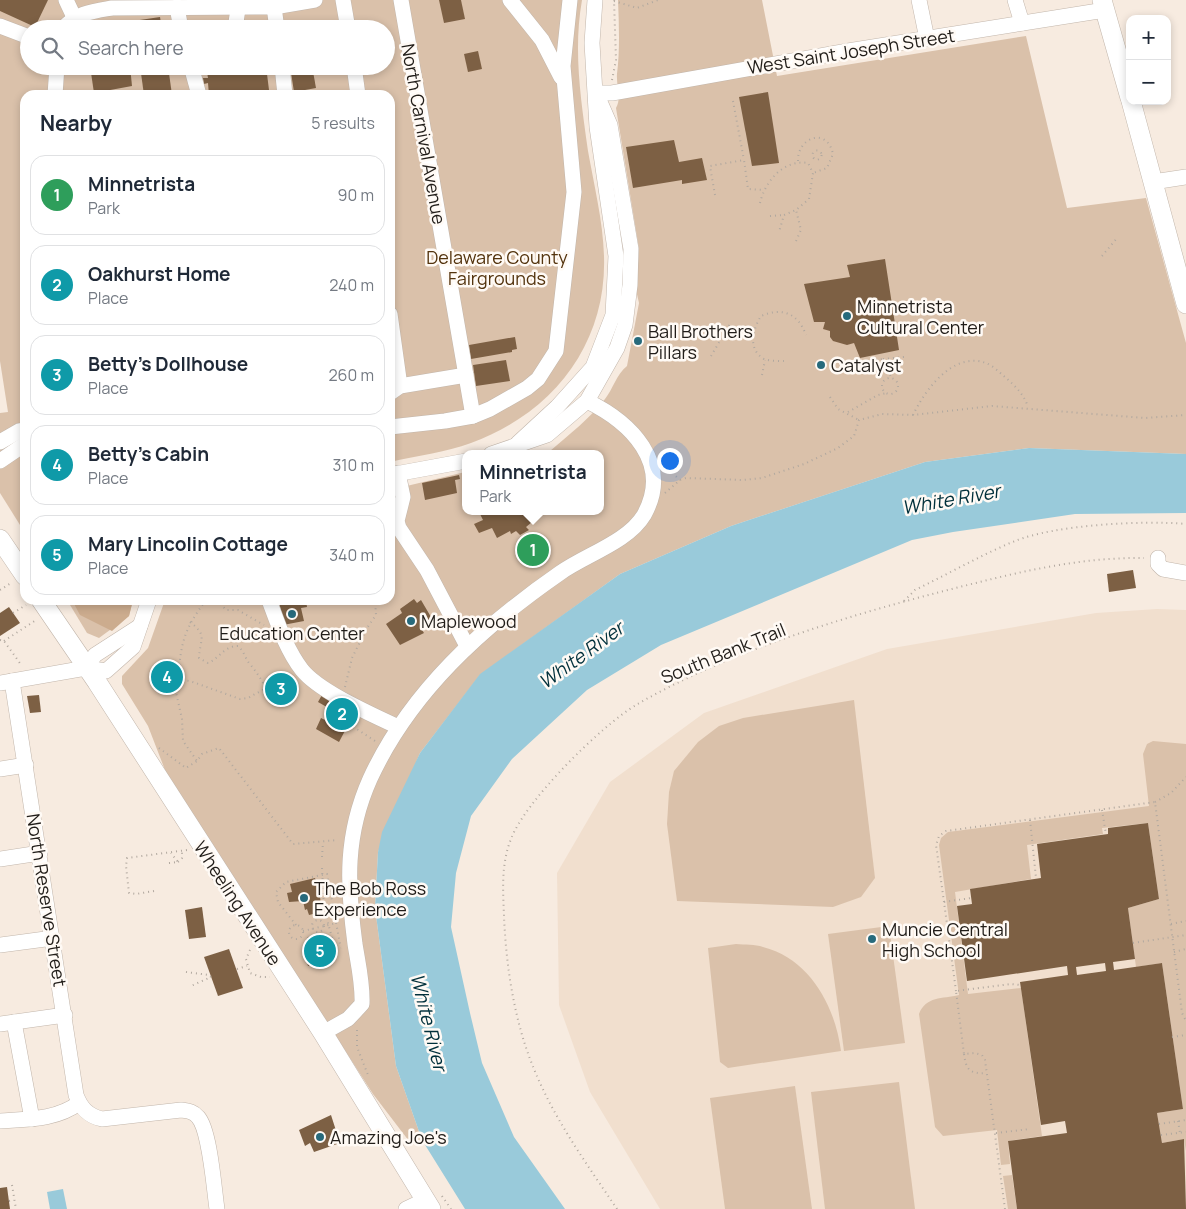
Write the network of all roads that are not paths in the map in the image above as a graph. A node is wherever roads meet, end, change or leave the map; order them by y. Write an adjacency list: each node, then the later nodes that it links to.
1 (66, 0): 14 (street)
2 (316, 0): 11 (street)
3 (343, 0): 19 (street)
4 (400, 0): 39 (street, North Carnival Avenue)
5 (510, 0): 28 (street)
6 (570, 0): 28 (street)
7 (595, 0): 34 (street)
8 (919, 0): 23 (street)
9 (1015, 0): 20 (street)
10 (1104, 5): 20 (street, West Saint Joseph Street); 29 (main road)
11 (274, 7): 13 (street); 18 (street)
12 (176, 8): 13 (street); 15 (street); 16 (street)
13 (238, 9): 17 (street)
14 (67, 20)
15 (74, 20)
16 (179, 20)
17 (236, 20)
18 (276, 20)
19 (346, 20)
20 (1022, 23): 23 (street, West Saint Joseph Street)
21 (0, 26): 22 (street)
22 (20, 34)
23 (927, 39): 34 (street, West Saint Joseph Street)
24 (56, 75): 30 (street)
25 (193, 75): 31 (street)
26 (283, 75): 32 (street)
27 (355, 75): 33 (street)
28 (564, 83): 42 (street)
29 (1126, 84)
30 (55, 90)
31 (198, 90)
32 (284, 90)
33 (357, 90)
34 (596, 94): 41 (street); 46 (street)
35 (1132, 105): 37 (main road)
36 (1186, 177): 37 (street)
37 (1153, 182): 38 (main road)
38 (1186, 304)
39 (466, 375): 40 (street); 42 (street, North Carnival Avenue)
40 (395, 389)
41 (587, 401): 46 (street); 60 (street)
42 (473, 416): 43 (street)
43 (395, 427)
44 (20, 431): 45 (street)
45 (0, 442)
46 (518, 443): 48 (street)
47 (20, 447): 49 (street)
48 (501, 450)
49 (0, 461)
50 (462, 462): 51 (street)
51 (395, 474)
52 (395, 476): 60 (street)
53 (0, 539): 56 (main road)
54 (1158, 558): 55 (street)
55 (1186, 573)
56 (19, 579)
57 (147, 605): 61 (street)
58 (270, 605): 63 (street)
59 (36, 607): 61 (main road, Wheeling Avenue)
60 (467, 646): 63 (street)
61 (86, 668): 62 (street); 72 (main road, Wheeling Avenue)
62 (6, 682): 64 (street, North Reserve Street)
63 (398, 728): 72 (street)
64 (26, 765): 65 (street); 66 (street, North Reserve Street)
65 (0, 769)
66 (40, 853): 67 (street); 68 (street, North Reserve Street)
67 (0, 858)
68 (53, 938): 69 (street); 70 (street, North Reserve Street)
69 (0, 945)
70 (65, 1015): 71 (street); 73 (street, North Reserve Street)
71 (7, 1023): 74 (street)
72 (323, 1033): 76 (main road, Wheeling Avenue)
73 (85, 1109): 74 (street); 77 (street)
74 (32, 1119): 75 (street)
75 (0, 1121)
76 (432, 1201): 78 (street)
77 (217, 1209)
78 (406, 1209)

